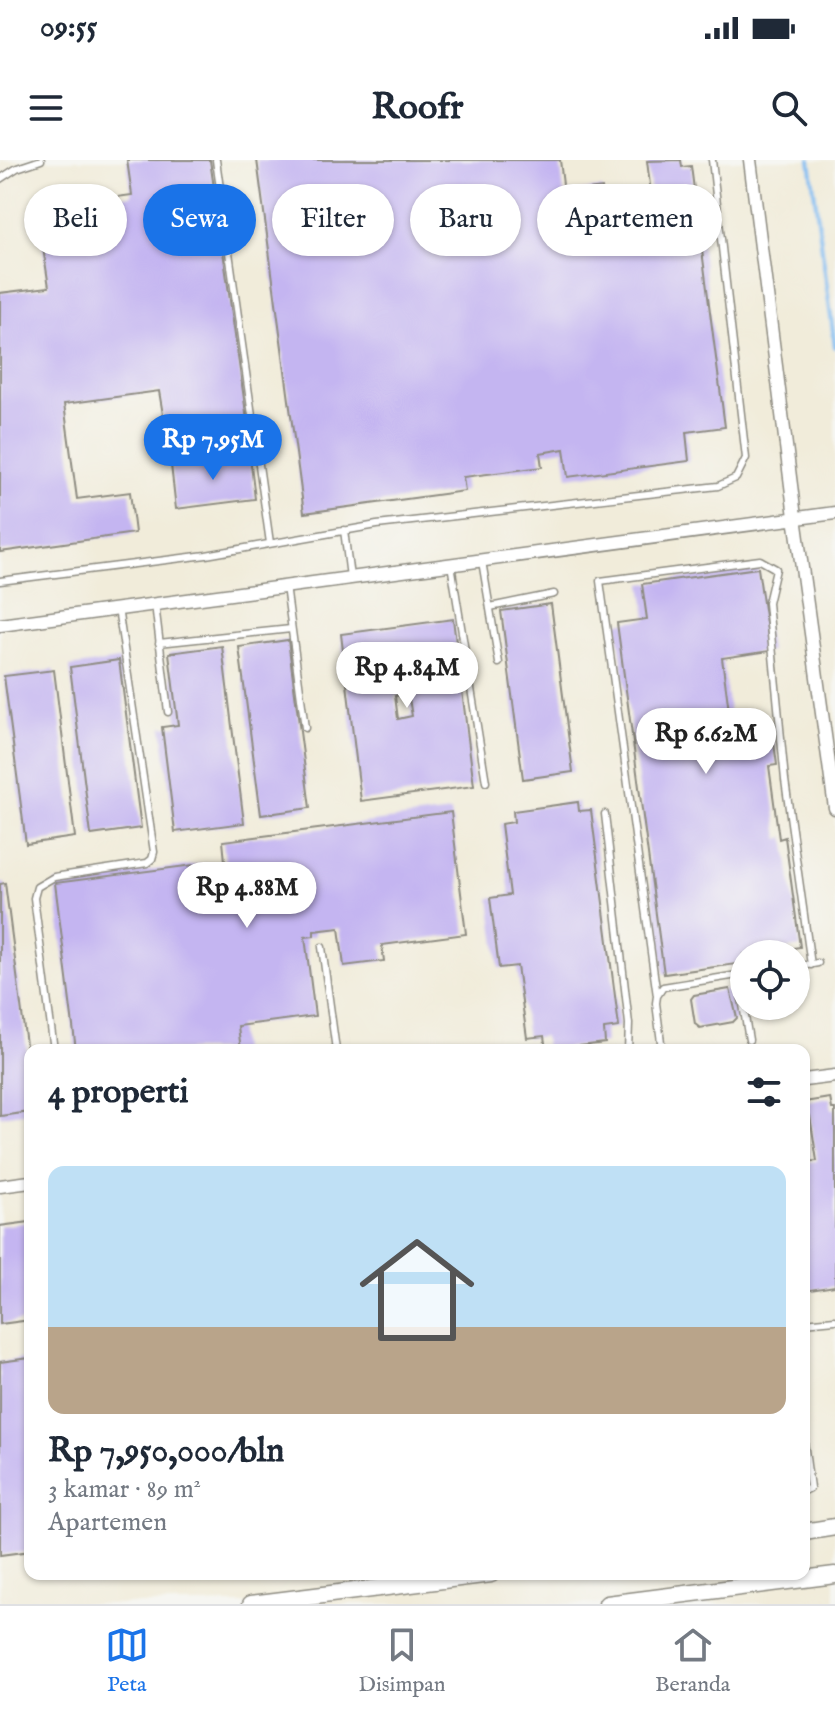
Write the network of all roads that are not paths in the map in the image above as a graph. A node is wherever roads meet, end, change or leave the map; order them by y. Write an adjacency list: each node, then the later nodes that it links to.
1 (41, 160): 5 (lane)
2 (216, 160): 9 (lane)
3 (712, 160): 8 (lane)
4 (750, 160): 7 (street)
5 (0, 179)
6 (835, 513): 7 (street)
7 (795, 517): 10 (street); 26 (street)
8 (344, 530): 9 (lane); 12 (lane)
9 (270, 543): 13 (lane)
10 (482, 561): 11 (street); 17 (lane)
11 (451, 564): 12 (street); 25 (lane)
12 (350, 577): 14 (street)
13 (0, 581)
14 (286, 586): 16 (street); 20 (lane)
15 (554, 594): 17 (lane)
16 (155, 604): 18 (street); 21 (lane)
17 (490, 607): 22 (lane)
18 (118, 608): 19 (street); 34 (lane)
19 (0, 625)
20 (291, 629): 21 (lane); 24 (lane)
21 (159, 643): 23 (lane)
22 (499, 663)
23 (168, 712)
24 (305, 728)
25 (486, 782)
26 (835, 808)
27 (605, 814): 36 (lane)
28 (322, 947): 35 (lane)
29 (810, 965): 31 (lane)
30 (730, 977): 31 (lane)
31 (657, 996): 37 (lane)
32 (747, 1020): 33 (lane)
33 (749, 1040)
34 (53, 1044)
35 (335, 1044)
36 (628, 1044)
37 (661, 1044)
38 (835, 1076): 39 (street)
39 (810, 1079)
40 (24, 1183): 41 (street)
41 (0, 1186)
42 (835, 1320): 43 (lane)
43 (810, 1322)
44 (835, 1527): 45 (street)
45 (810, 1531)
46 (835, 1575): 47 (street)
47 (810, 1578)
48 (443, 1580): 50 (street)
49 (796, 1580): 51 (street)
50 (251, 1604)
51 (607, 1604)

